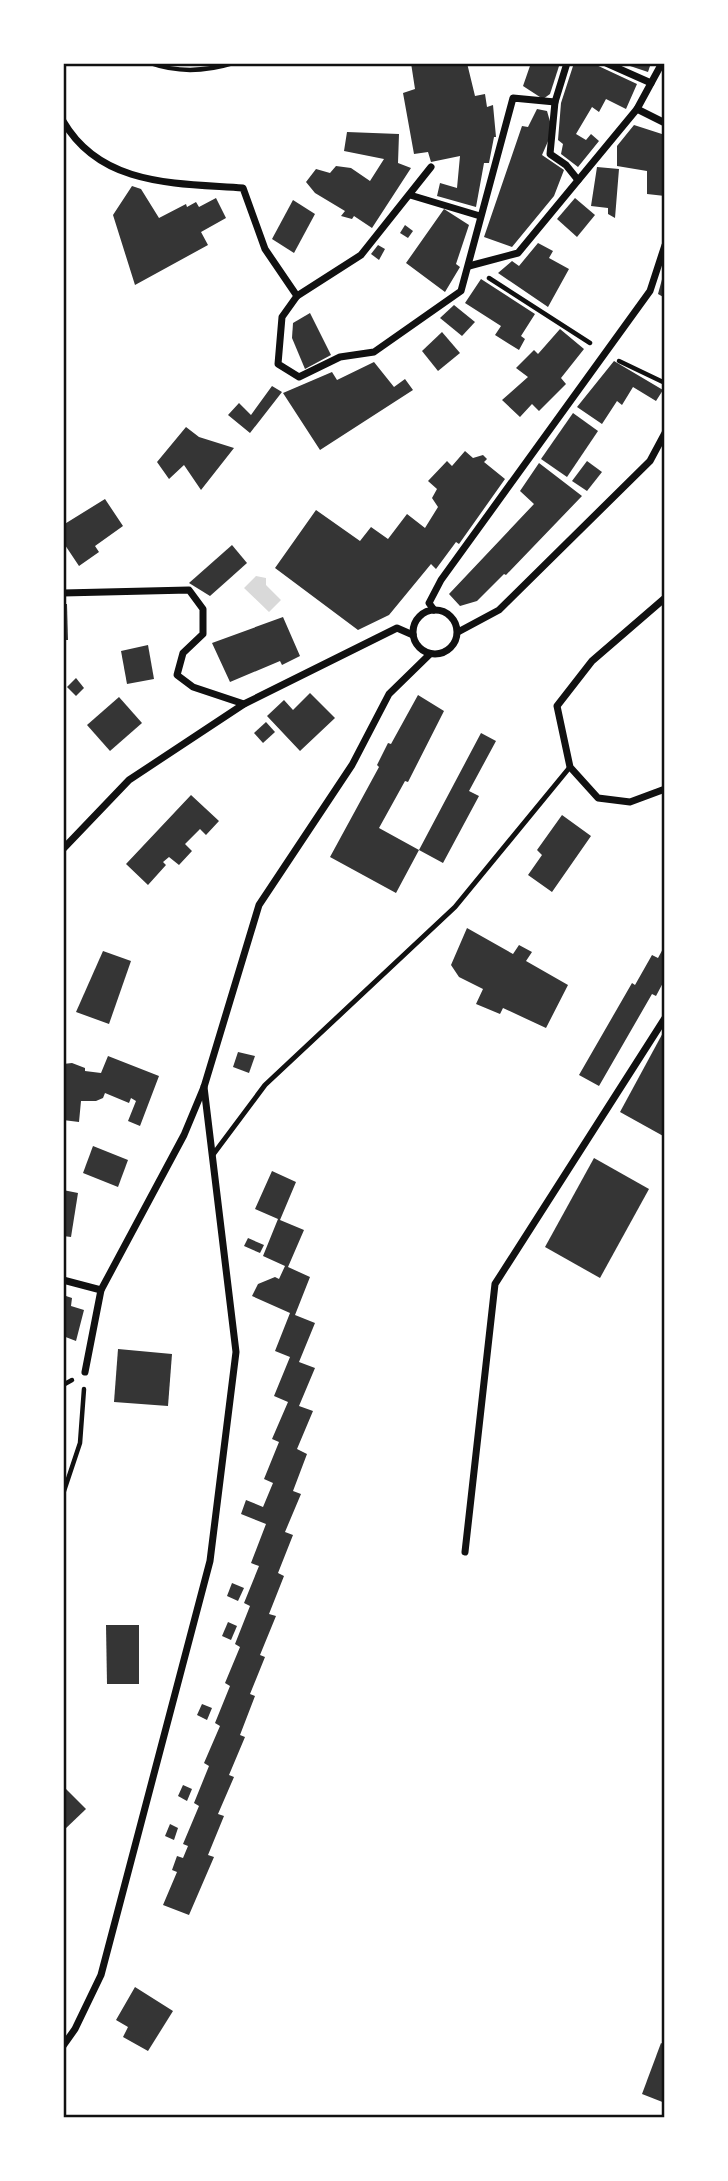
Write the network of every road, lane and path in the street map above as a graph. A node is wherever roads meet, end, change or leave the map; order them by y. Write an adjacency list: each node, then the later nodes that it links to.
1 (150, 63): 2 (path)
2 (233, 63)
3 (567, 63): 7 (street)
4 (606, 63): 6 (street)
5 (662, 63): 6 (street)
6 (651, 83): 8 (street)
7 (555, 102): 12 (street); 14 (street)
8 (638, 109): 10 (street); 12 (street)
9 (63, 121): 17 (street)
10 (665, 123)
11 (431, 167): 13 (street)
12 (578, 180): 16 (street)
13 (410, 195): 14 (street); 17 (street)
14 (480, 216): 16 (street)
15 (665, 244): 18 (street)
16 (469, 266): 17 (street); 18 (path)
17 (298, 296)
18 (604, 353): 19 (path); 23 (street)
19 (665, 383)
20 (665, 433): 24 (street)
21 (63, 593): 27 (street)
22 (665, 598): 28 (street)
23 (434, 610): 24 (street); 25 (street)
24 (458, 632): 26 (street)
25 (413, 635): 26 (street); 27 (street)
26 (430, 654): 32 (street)
27 (244, 704): 30 (street)
28 (570, 768): 29 (street); 33 (lane)
29 (665, 789)
30 (63, 849)
31 (665, 1018): 38 (street)
32 (204, 1087): 33 (street); 35 (street)
33 (212, 1156): 39 (street)
34 (63, 1280): 35 (street)
35 (101, 1290): 36 (street)
36 (85, 1372): 37 (path)
37 (63, 1494)
38 (465, 1552)
39 (63, 2046)

